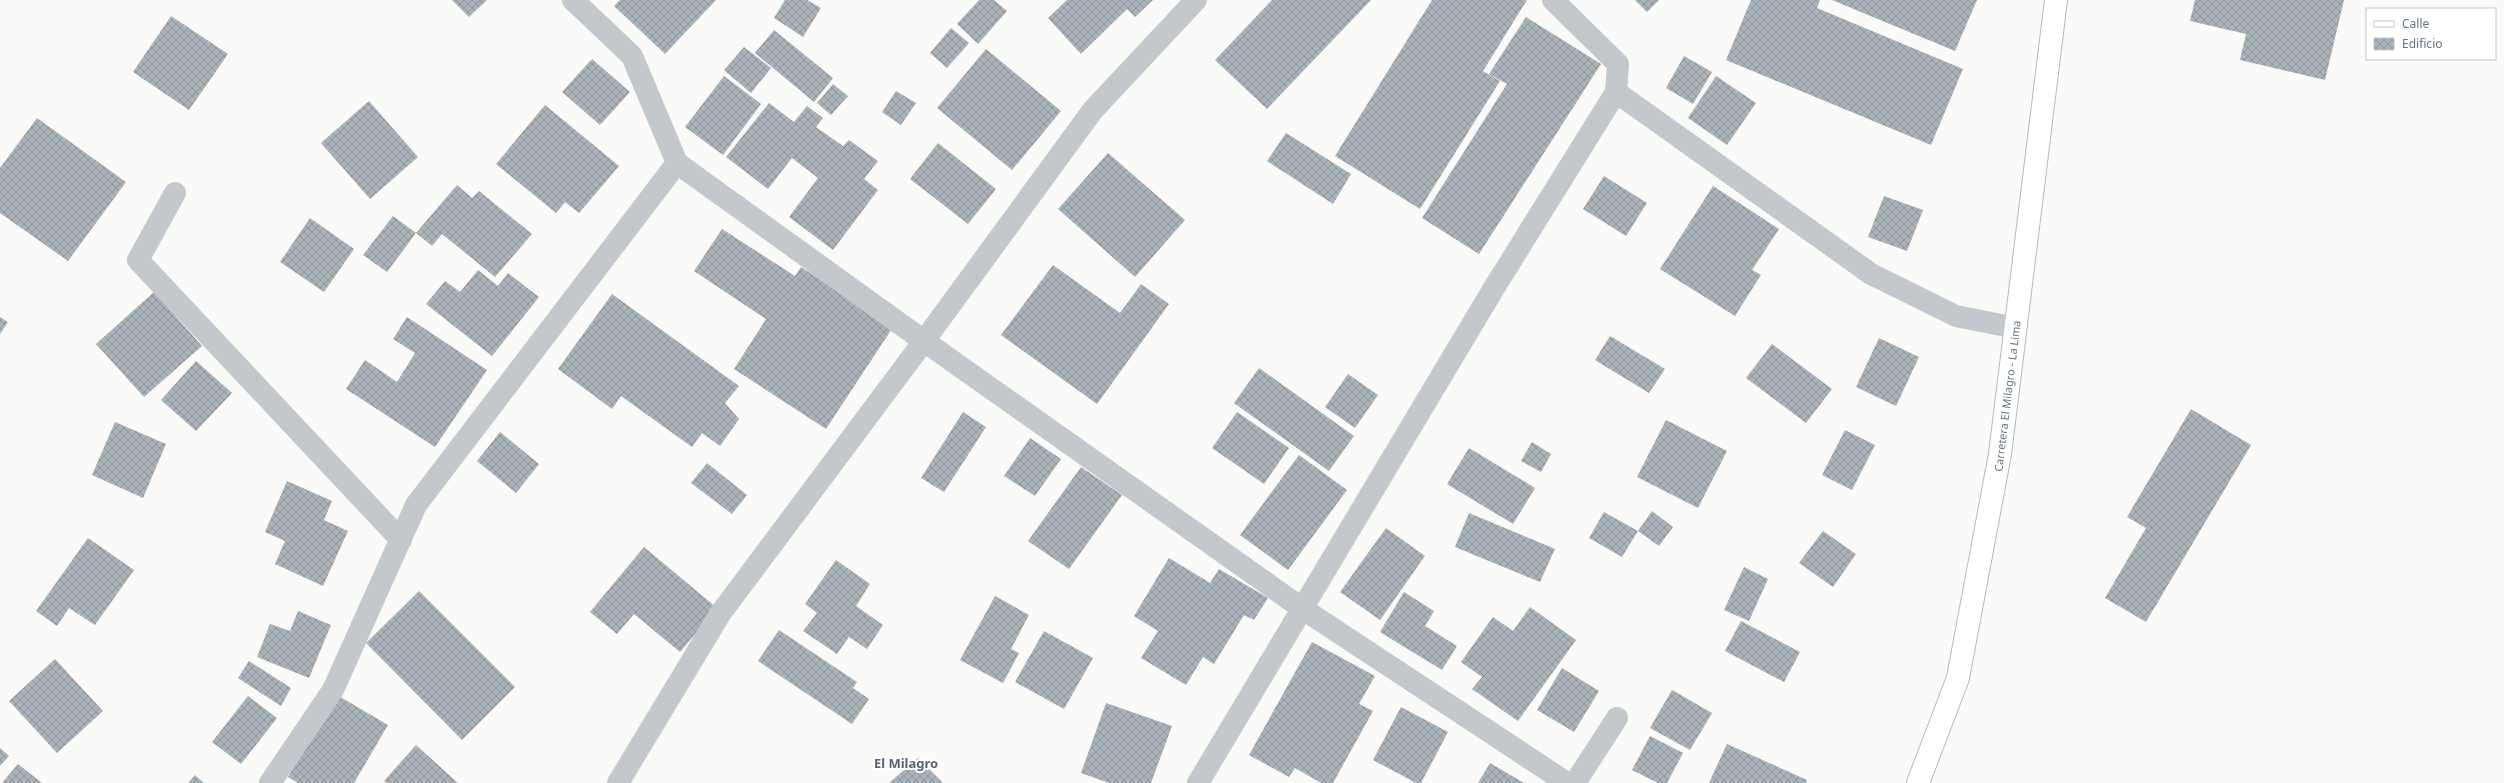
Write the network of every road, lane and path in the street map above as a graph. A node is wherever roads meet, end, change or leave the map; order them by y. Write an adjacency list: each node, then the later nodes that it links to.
1 (573, 0): 6 (street)
2 (1196, 0): 9 (street)
3 (1553, 0): 5 (street)
4 (2056, 0): 8 (main road, Carretera El Milagro - La Lima)
5 (1616, 92): 8 (street); 11 (street)
6 (677, 163): 9 (street); 10 (street)
7 (175, 194): 10 (street)
8 (2016, 328): 18 (main road, Carretera El Milagro - La Lima)
9 (924, 341): 11 (street); 14 (street)
10 (401, 540): 13 (street)
11 (1303, 609): 15 (street); 16 (street)
12 (1617, 718): 17 (street)
13 (270, 783)
14 (618, 783)
15 (1198, 783)
16 (1567, 783)
17 (1575, 783)
18 (1918, 783)

